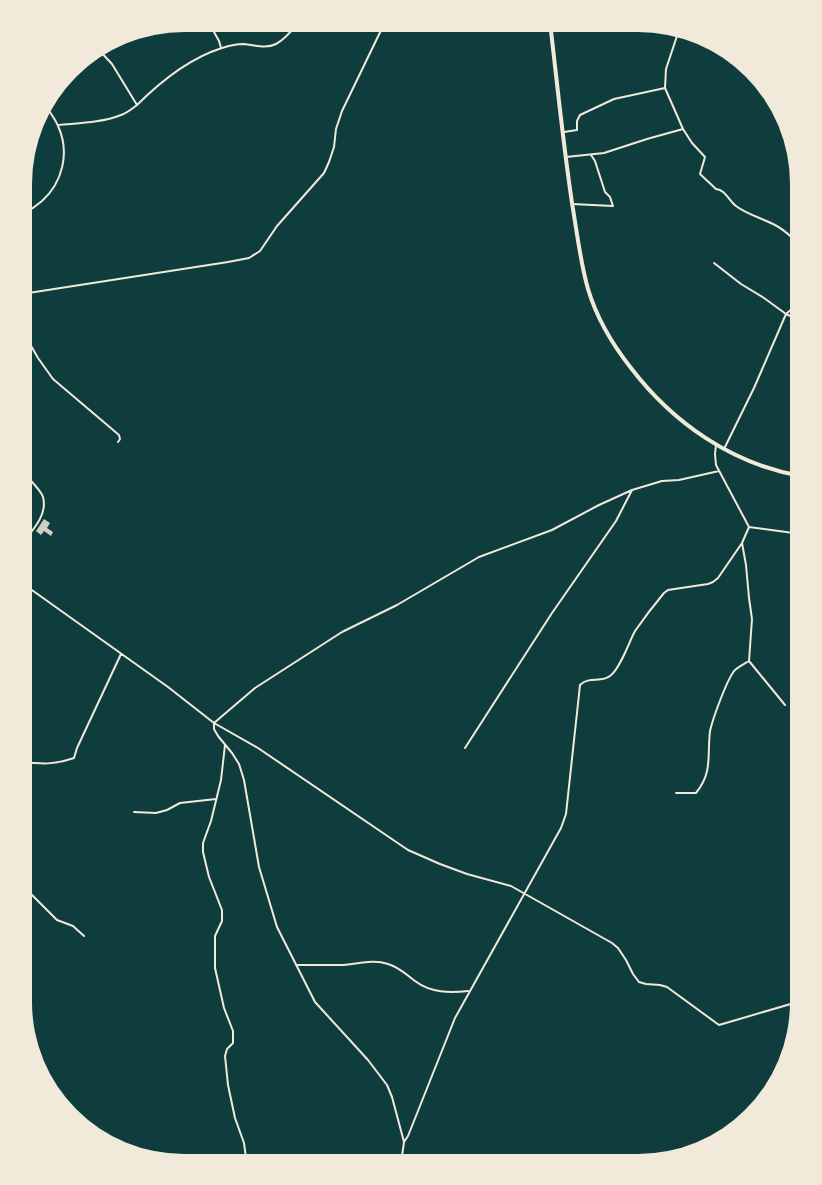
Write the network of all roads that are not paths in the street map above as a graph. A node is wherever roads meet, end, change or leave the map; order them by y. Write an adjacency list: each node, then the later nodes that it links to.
1 (214, 32): 6 (street)
2 (290, 32): 6 (street)
3 (380, 32): 20 (street)
4 (551, 32): 13 (highway)
5 (677, 37): 8 (street)
6 (221, 48): 9 (street)
7 (103, 55): 9 (street)
8 (665, 88): 12 (street); 13 (street)
9 (137, 105): 11 (street)
10 (49, 112): 11 (street)
11 (58, 125): 17 (street)
12 (683, 129): 14 (street); 18 (street)
13 (564, 132): 15 (highway)
14 (591, 155): 15 (street); 16 (street)
15 (566, 158): 16 (highway)
16 (572, 204): 26 (highway)
17 (32, 208)
18 (790, 236)
19 (714, 263): 22 (street)
20 (32, 292)
21 (790, 311): 22 (street)
22 (786, 314): 23 (street); 27 (street)
23 (790, 316)
24 (32, 348): 25 (street)
25 (118, 442)
26 (716, 445): 27 (highway); 28 (street)
27 (724, 449): 29 (highway)
28 (719, 471): 31 (street); 32 (street)
29 (790, 473)
30 (32, 483): 33 (street)
31 (632, 490): 40 (street); 42 (street)
32 (749, 527): 34 (street); 35 (street)
33 (32, 530)
34 (790, 533)
35 (741, 543): 38 (street); 47 (street)
36 (32, 590): 37 (street)
37 (121, 654): 40 (street); 43 (street)
38 (749, 661): 39 (street); 44 (street)
39 (786, 705)
40 (214, 723): 41 (street); 47 (street)
41 (225, 745): 45 (street); 50 (street)
42 (465, 748)
43 (32, 763)
44 (676, 793)
45 (216, 799): 46 (street); 54 (street)
46 (134, 812)
47 (524, 894): 51 (street); 52 (street)
48 (32, 895): 49 (street)
49 (84, 936)
50 (296, 965): 51 (street); 53 (street)
51 (469, 991): 53 (street)
52 (790, 1004)
53 (404, 1142): 55 (street)
54 (245, 1154)
55 (402, 1154)

